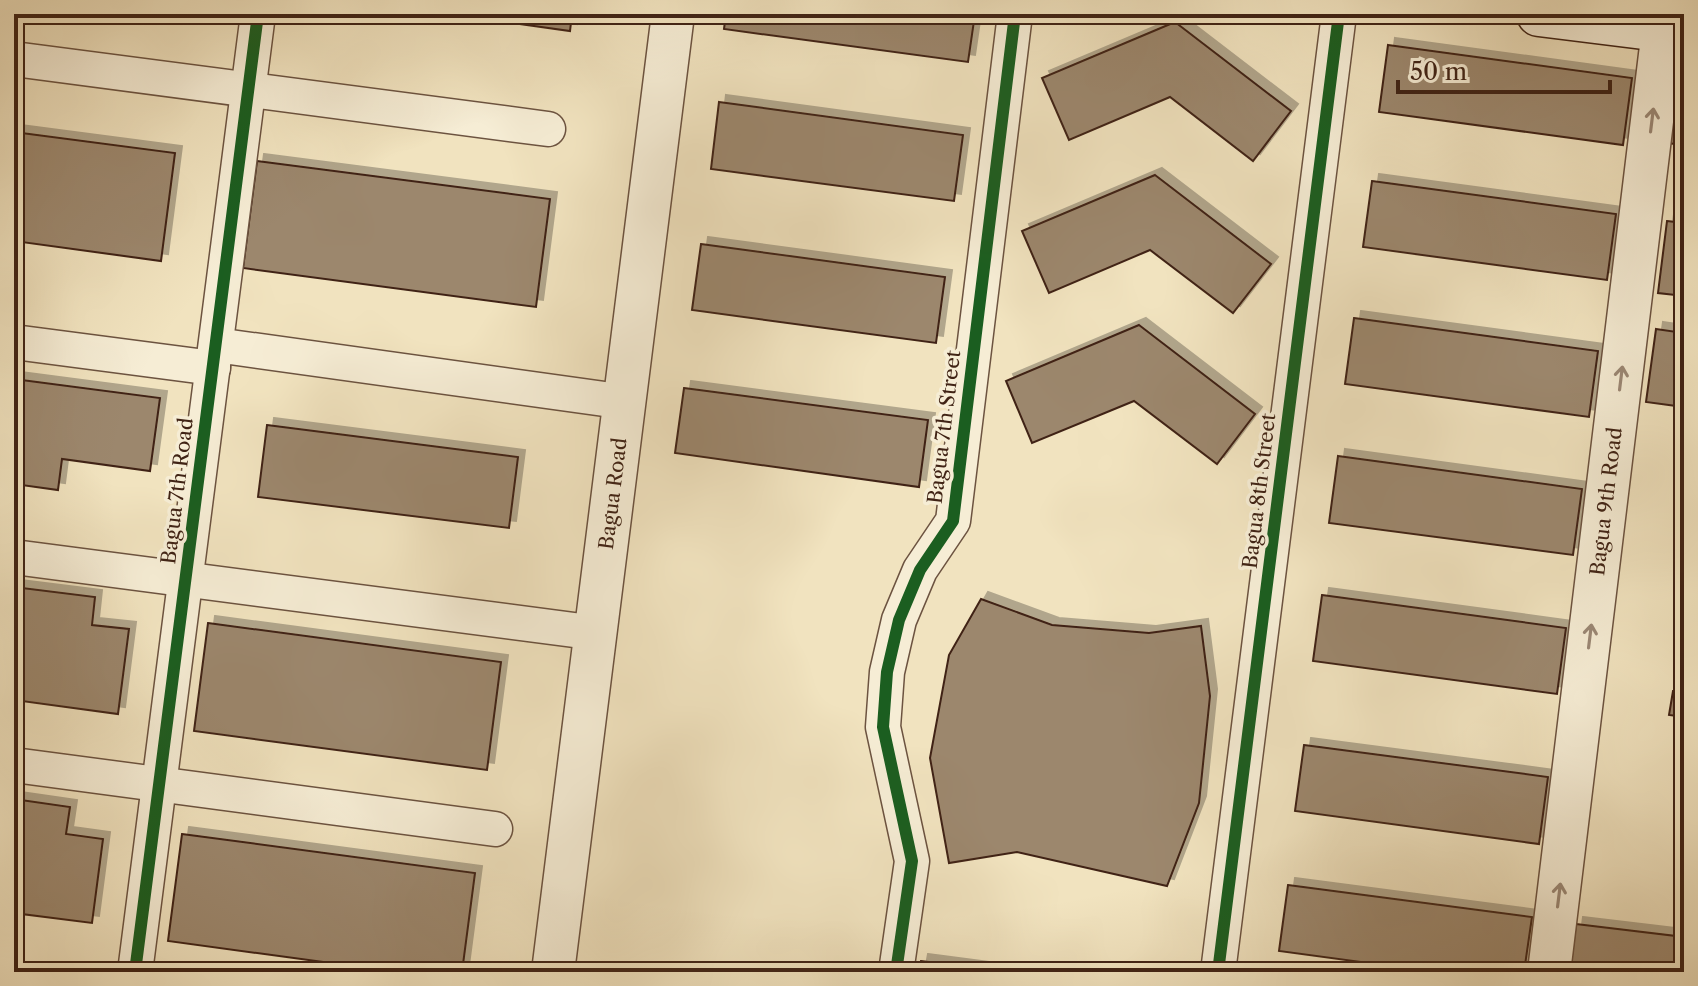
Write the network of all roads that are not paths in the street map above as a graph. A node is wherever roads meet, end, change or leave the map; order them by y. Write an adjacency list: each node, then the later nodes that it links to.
1 (258, 14): 8 (street, Bagua 7th Road)
2 (673, 14): 12 (street, Bagua Road)
3 (1015, 14): 21 (street, Bagua 7th Street)
4 (1339, 14): 22 (street, Bagua 8th Street)
5 (1539, 14): 6 (main road)
6 (1673, 31): 23 (street, Bagua 9th Road, one-way to 6)
7 (14, 59): 8 (street)
8 (249, 90): 9 (street); 11 (street, Bagua 7th Road)
9 (548, 129)
10 (14, 342): 11 (street)
11 (214, 356): 12 (street); 14 (street, Bagua 7th Road)
12 (626, 402): 15 (street, Bagua Road)
13 (14, 557): 14 (street)
14 (186, 579): 15 (street); 17 (street, Bagua 7th Road)
15 (597, 633): 20 (street, Bagua Road)
16 (14, 765): 17 (street)
17 (159, 784): 18 (street); 19 (street, Bagua 7th Road)
18 (495, 829)
19 (135, 972)
20 (553, 972)
21 (896, 972)
22 (1218, 972)
23 (1549, 972)

